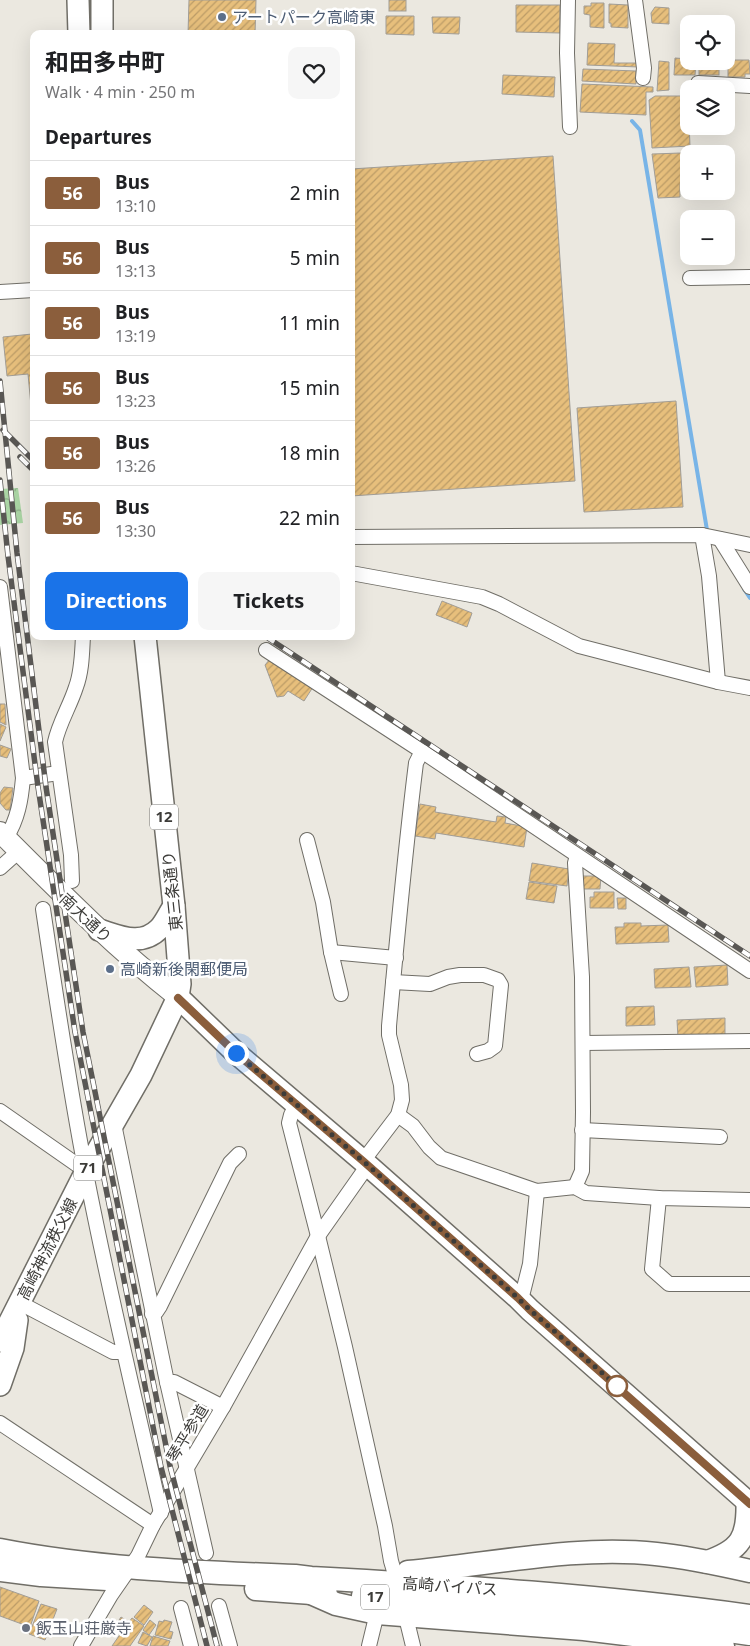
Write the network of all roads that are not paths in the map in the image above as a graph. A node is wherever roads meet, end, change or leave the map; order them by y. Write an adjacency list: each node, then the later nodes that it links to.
1 (78, 0): 5 (main road)
2 (102, 0): 6 (main road)
3 (568, 0): 10 (street)
4 (635, 0): 7 (street)
5 (80, 30)
6 (102, 30)
7 (642, 78)
8 (735, 85): 9 (street)
9 (750, 86)
10 (570, 127)
11 (750, 277): 12 (street)
12 (690, 278)
13 (30, 290): 14 (street)
14 (0, 292)
15 (702, 535): 16 (street); 17 (street); 25 (street)
16 (355, 537)
17 (720, 539): 18 (street); 21 (street)
18 (750, 545)
19 (355, 574): 25 (street)
20 (0, 587): 29 (street)
21 (750, 587)
22 (83, 640): 28 (street)
23 (145, 640): 35 (main road, 東三条通り / 12)
24 (266, 650): 27 (street)
25 (718, 682): 26 (street)
26 (750, 688)
27 (423, 752): 32 (street); 39 (street)
28 (59, 773): 29 (street); 34 (street)
29 (23, 778): 31 (street)
30 (307, 840): 38 (street)
31 (8, 841): 33 (street); 37 (main road, 南大通り)
32 (578, 856): 40 (street); 45 (street)
33 (0, 868)
34 (72, 881)
35 (174, 906): 37 (main road); 43 (main road, 東三条通り / 12)
36 (43, 909): 55 (street)
37 (99, 930): 43 (main road, 南大通り)
38 (331, 952): 39 (street); 42 (street)
39 (396, 958): 41 (street)
40 (750, 970)
41 (393, 982): 46 (street); 49 (street)
42 (341, 994)
43 (178, 998): 47 (main road); 50 (main road, 高崎神流秩父線 / 71)
44 (750, 1041): 45 (street)
45 (583, 1043): 51 (street)
46 (477, 1054)
47 (296, 1105): 54 (main road); 60 (street)
48 (0, 1111): 55 (street)
49 (398, 1115): 54 (street, 琴平参道); 57 (street)
50 (114, 1124): 55 (main road, 高崎神流秩父線 / 71); 64 (street)
51 (582, 1130): 52 (street); 56 (street)
52 (720, 1137)
53 (239, 1154): 64 (street)
54 (366, 1163): 60 (street, 琴平参道); 62 (main road)
55 (86, 1171): 63 (main road, 高崎神流秩父線 / 71); 67 (street)
56 (575, 1187): 57 (street); 58 (street)
57 (537, 1191): 62 (street)
58 (658, 1198): 59 (street); 61 (street)
59 (750, 1200)
60 (318, 1236): 70 (street, 琴平参道); 83 (street)
61 (750, 1284)
62 (518, 1298): 73 (main road)
63 (20, 1303): 65 (main road, 71); 66 (main road, 高崎神流秩父線 / 71); 67 (street); 69 (main road, 71)
64 (152, 1314): 68 (street)
65 (0, 1323)
66 (0, 1341)
67 (123, 1352): 74 (street)
68 (166, 1382): 70 (street); 72 (street)
69 (0, 1385)
70 (223, 1407): 72 (street, 琴平参道)
71 (0, 1423): 75 (street)
72 (186, 1468): 74 (street, 琴平参道); 77 (street)
73 (749, 1502): 78 (main road)
74 (161, 1513): 75 (street, 琴平参道)
75 (153, 1525): 81 (street, 琴平参道)
76 (0, 1550): 81 (highway, 高崎バイパス / 17)
77 (206, 1553)
78 (706, 1562): 80 (highway); 83 (highway)
79 (0, 1570): 81 (highway, 高崎バイパス / 17)
80 (750, 1571)
81 (126, 1574): 82 (highway, 高崎バイパス / 17); 83 (highway, 高崎バイパス / 17); 89 (street, 琴平参道)
82 (310, 1593): 83 (highway, 高崎バイパス / 17); 86 (highway)
83 (400, 1593): 86 (highway); 87 (highway, 高崎バイパス / 17); 88 (highway, 高崎バイパス / 17); 93 (street); 94 (highway)
84 (219, 1606): 91 (street)
85 (181, 1608): 90 (street)
86 (377, 1612): 92 (street)
87 (750, 1616)
88 (750, 1634)
89 (80, 1646)
90 (191, 1646)
91 (230, 1646)
92 (370, 1646)
93 (413, 1646)
94 (722, 1646)

